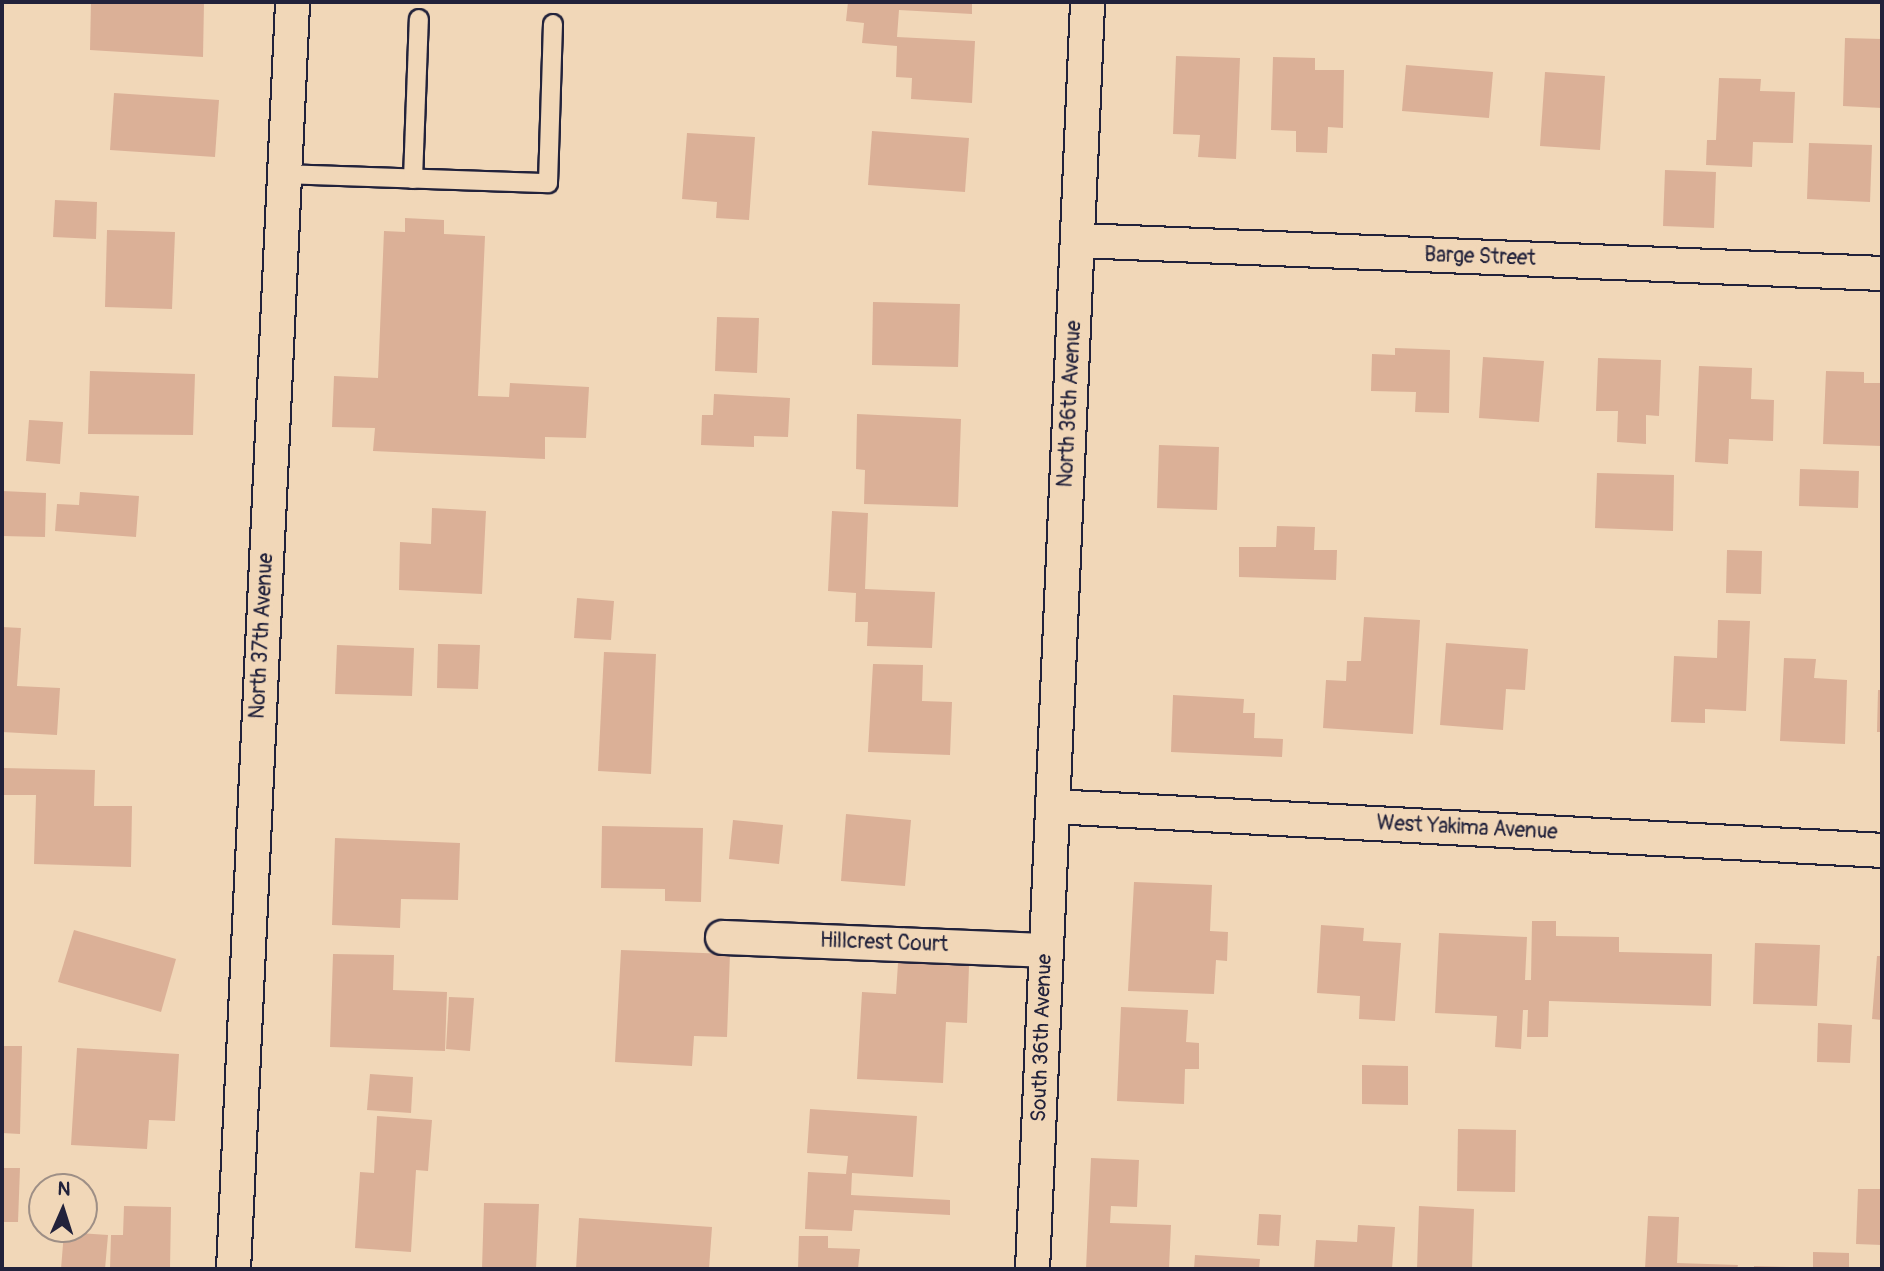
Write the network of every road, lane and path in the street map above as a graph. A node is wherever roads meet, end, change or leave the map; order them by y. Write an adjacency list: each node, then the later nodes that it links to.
1 (292, 2): 5 (street, North 37th Avenue)
2 (1087, 2): 7 (street, North 36th Avenue)
3 (419, 19): 6 (lane)
4 (553, 24): 6 (lane)
5 (284, 174): 6 (lane); 13 (street, North 37th Avenue)
6 (413, 179)
7 (1078, 240): 8 (street, Barge Street); 9 (street, North 36th Avenue)
8 (1882, 273)
9 (1052, 806): 10 (street, West Yakima Avenue); 12 (street, South 36th Avenue)
10 (1882, 850)
11 (722, 937): 12 (street, Hillcrest Court)
12 (1045, 950): 14 (street, South 36th Avenue)
13 (233, 1269)
14 (1032, 1269)

